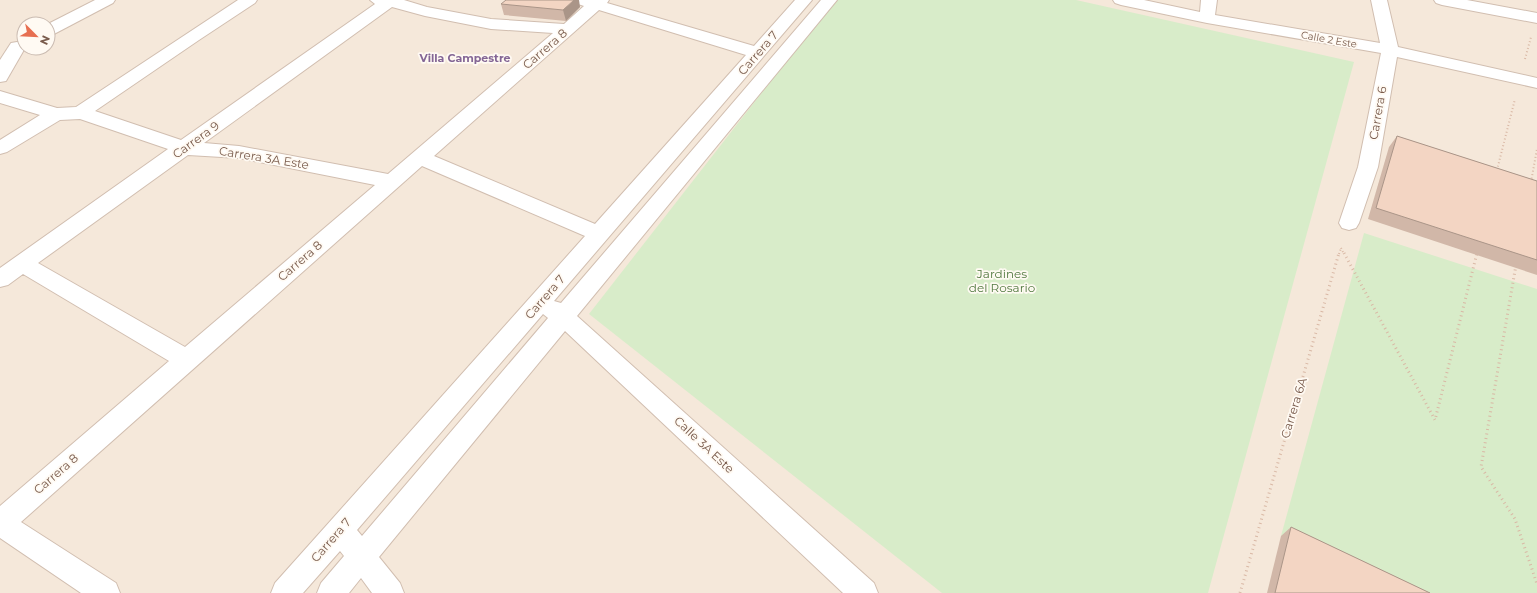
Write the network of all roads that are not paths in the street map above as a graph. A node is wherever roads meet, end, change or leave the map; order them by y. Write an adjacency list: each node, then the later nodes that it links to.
1 (107, 0): 13 (street)
2 (249, 0): 21 (street)
3 (386, 0): 14 (street); 24 (street, Carrera 9)
4 (804, 0): 17 (street, Carrera 7)
5 (829, 0): 32 (street, Carrera 7)
6 (1121, 0): 11 (street, Calle 2 Este)
7 (1209, 0): 11 (street)
8 (1379, 0): 16 (street, Carrera 6)
9 (1442, 0): 12 (street)
10 (593, 1): 14 (street, Carrera 8); 17 (street)
11 (1207, 18): 16 (street, Calle 2 Este)
12 (1537, 18)
13 (56, 27)
14 (567, 29): 25 (street, Carrera 8)
15 (10, 49): 18 (street)
16 (1390, 50): 19 (street, Calle 2 Este); 27 (street, Carrera 6)
17 (758, 52): 28 (street, Carrera 7)
18 (0, 77)
19 (1537, 83)
20 (0, 97): 22 (street, Carrera 3A Este)
21 (80, 113): 22 (street, Carrera 3A Este); 24 (street, Carrera 3A Este)
22 (56, 114): 23 (street)
23 (0, 148)
24 (184, 148): 26 (street, Carrera 3A Este); 29 (street, Carrera 9)
25 (420, 158): 26 (street, Carrera 8); 28 (street)
26 (392, 182): 33 (street, Carrera 8)
27 (1348, 223)
28 (599, 234): 31 (street, Carrera 7)
29 (22, 264): 30 (street, Carrera 9); 33 (street)
30 (0, 279)
31 (541, 301): 32 (street, Calle 3A Este); 35 (street, Carrera 7)
32 (564, 317): 36 (street, Carrera 7); 41 (street, Calle 3A Este)
33 (187, 360): 34 (street, Carrera 8)
34 (0, 523): 37 (street)
35 (340, 530): 36 (street); 38 (street, Carrera 7)
36 (360, 556): 39 (street, Carrera 7); 40 (street)
37 (106, 593)
38 (285, 593)
39 (330, 593)
40 (390, 593)
41 (864, 593)

